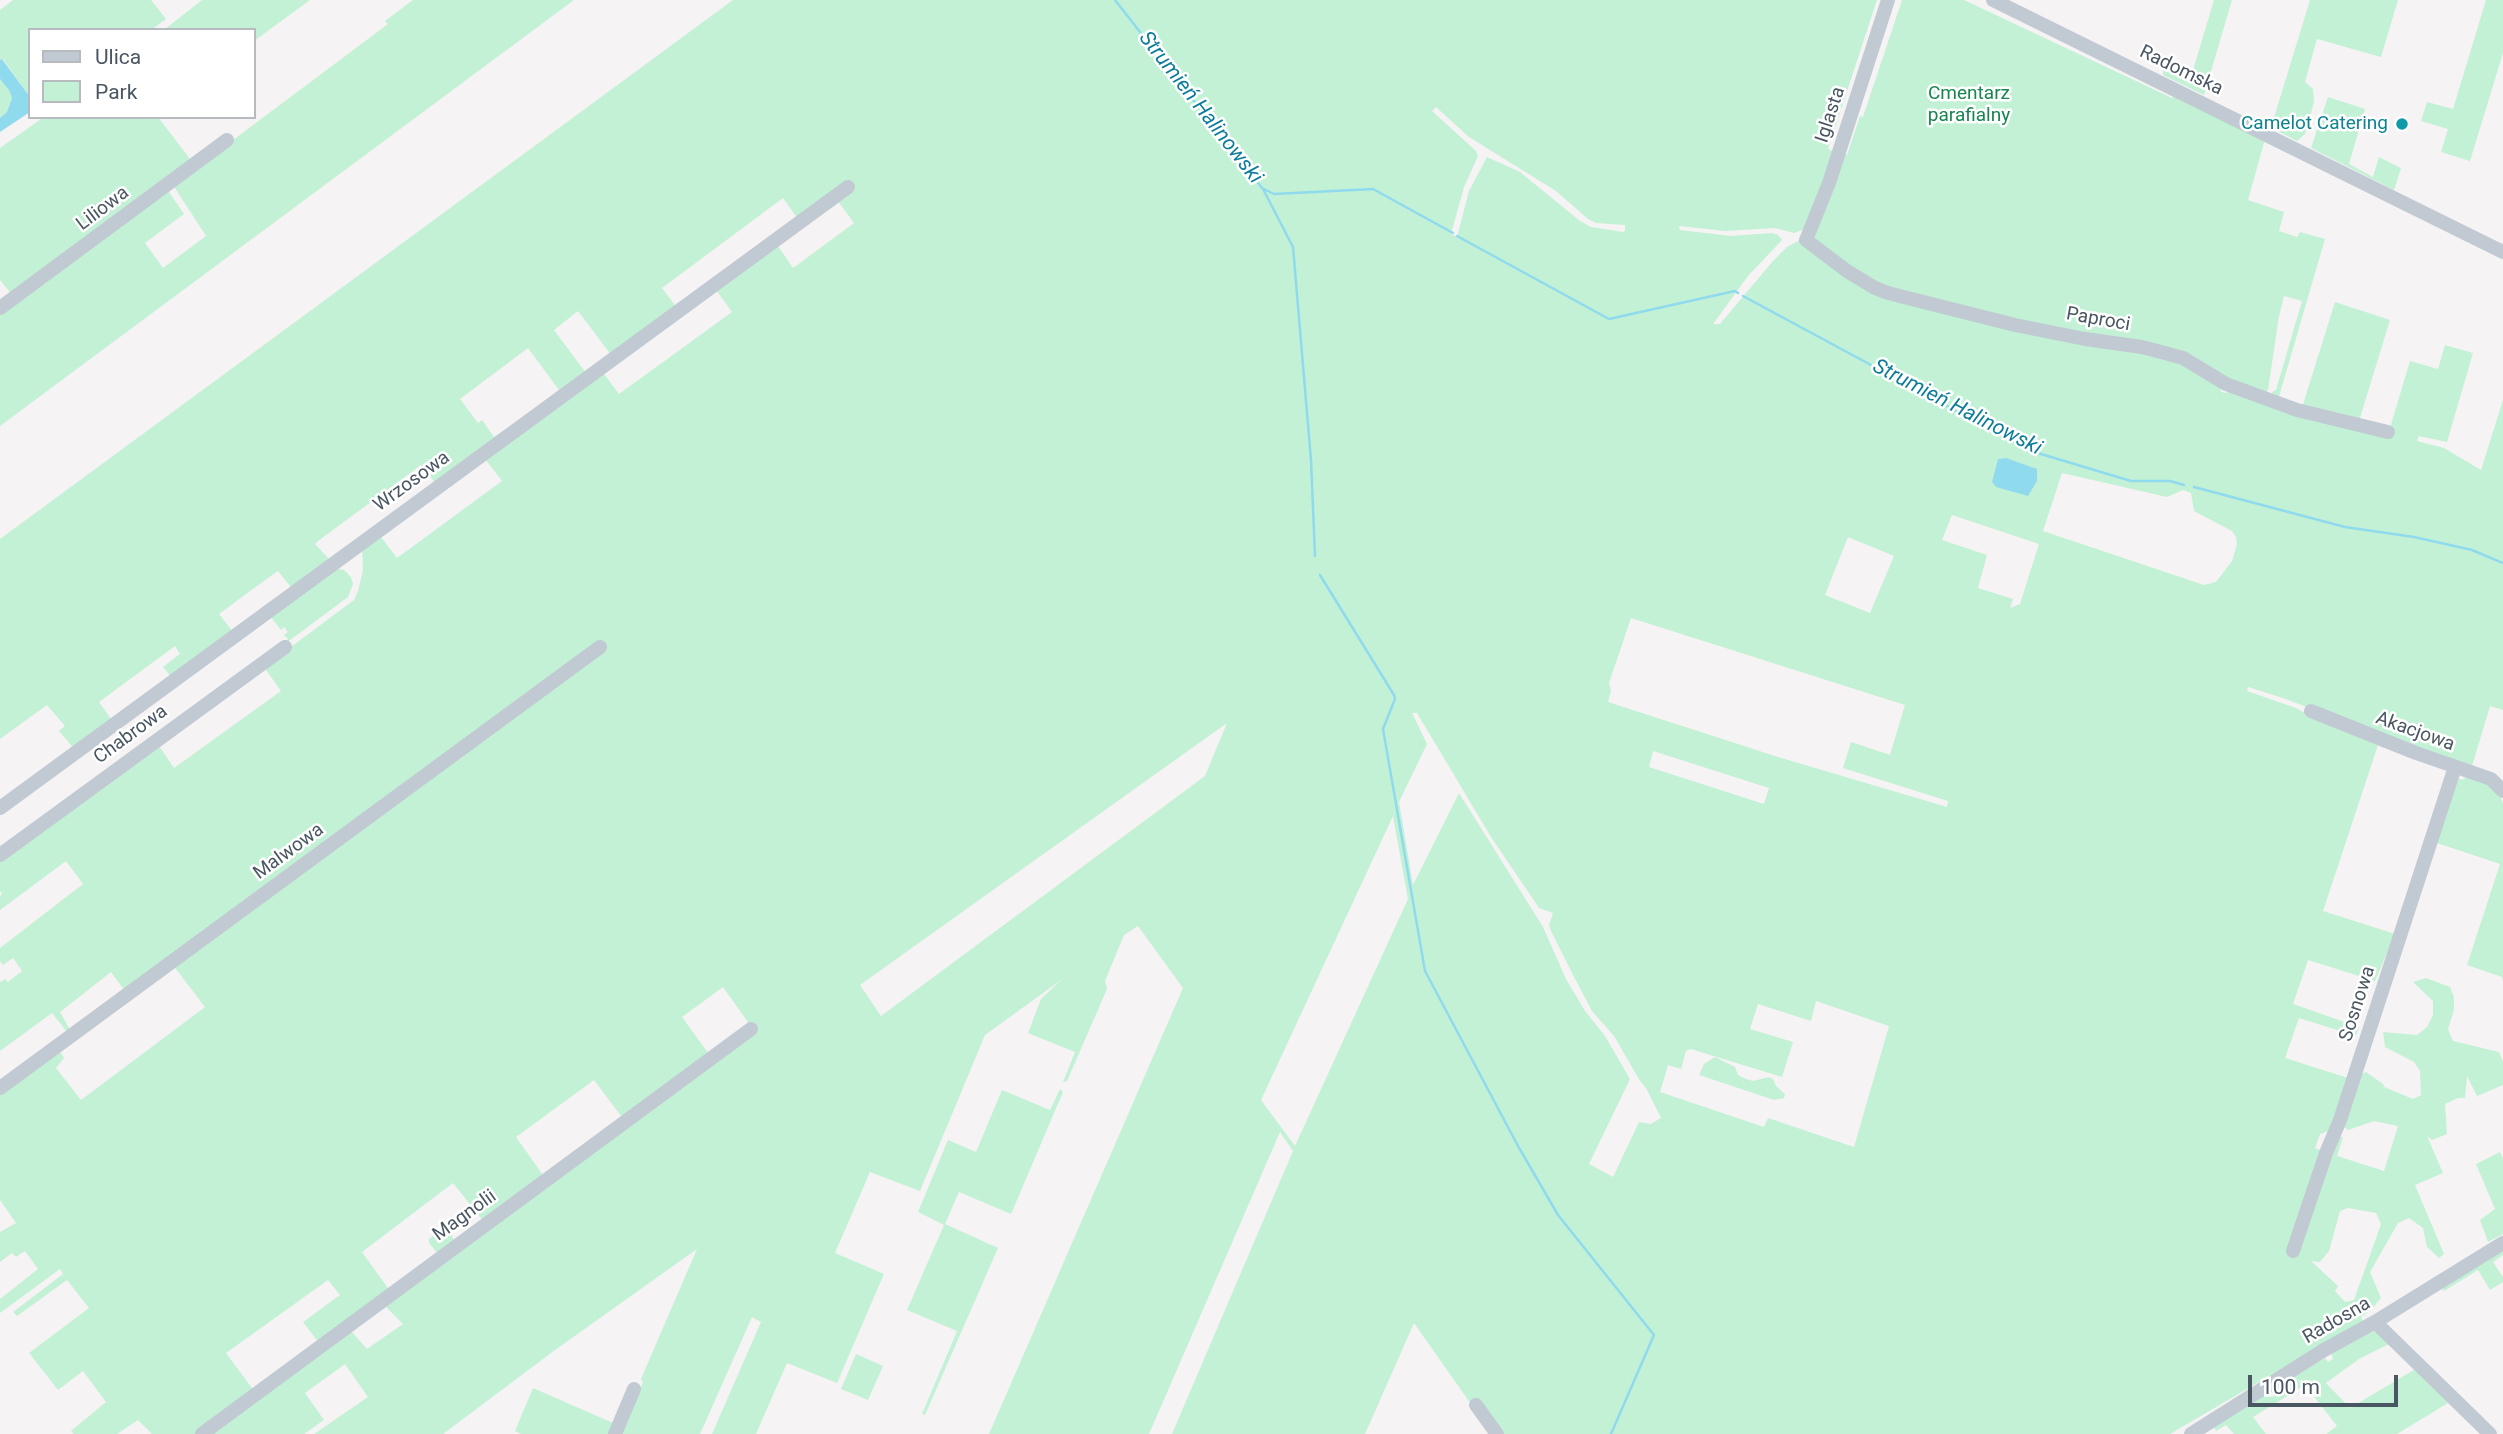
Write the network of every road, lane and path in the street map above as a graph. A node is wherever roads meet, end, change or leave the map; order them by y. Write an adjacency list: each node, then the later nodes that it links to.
1 (1888, 0): 5 (street, Iglasta)
2 (1993, 0): 6 (street, Radomska)
3 (228, 140): 7 (street, Liliowa)
4 (848, 187): 14 (street, Wrzosowa)
5 (1806, 240): 8 (street, Paproci)
6 (2503, 252)
7 (0, 308)
8 (2388, 432)
9 (285, 647): 15 (street, Chabrowa)
10 (600, 647): 17 (street, Malwowa)
11 (2311, 711): 12 (street, Akacjowa)
12 (2455, 767): 13 (street, Akacjowa); 19 (street, Sosnowa)
13 (2503, 791)
14 (0, 808)
15 (0, 855)
16 (751, 1029): 23 (street, Magnolii)
17 (0, 1088)
18 (2503, 1243): 20 (street, Radosna)
19 (2294, 1251)
20 (2375, 1322): 26 (street, Radosna); 27 (street)
21 (634, 1389): 24 (street)
22 (1476, 1405): 25 (street)
23 (202, 1434)
24 (615, 1434)
25 (1497, 1434)
26 (2191, 1434)
27 (2490, 1434)

